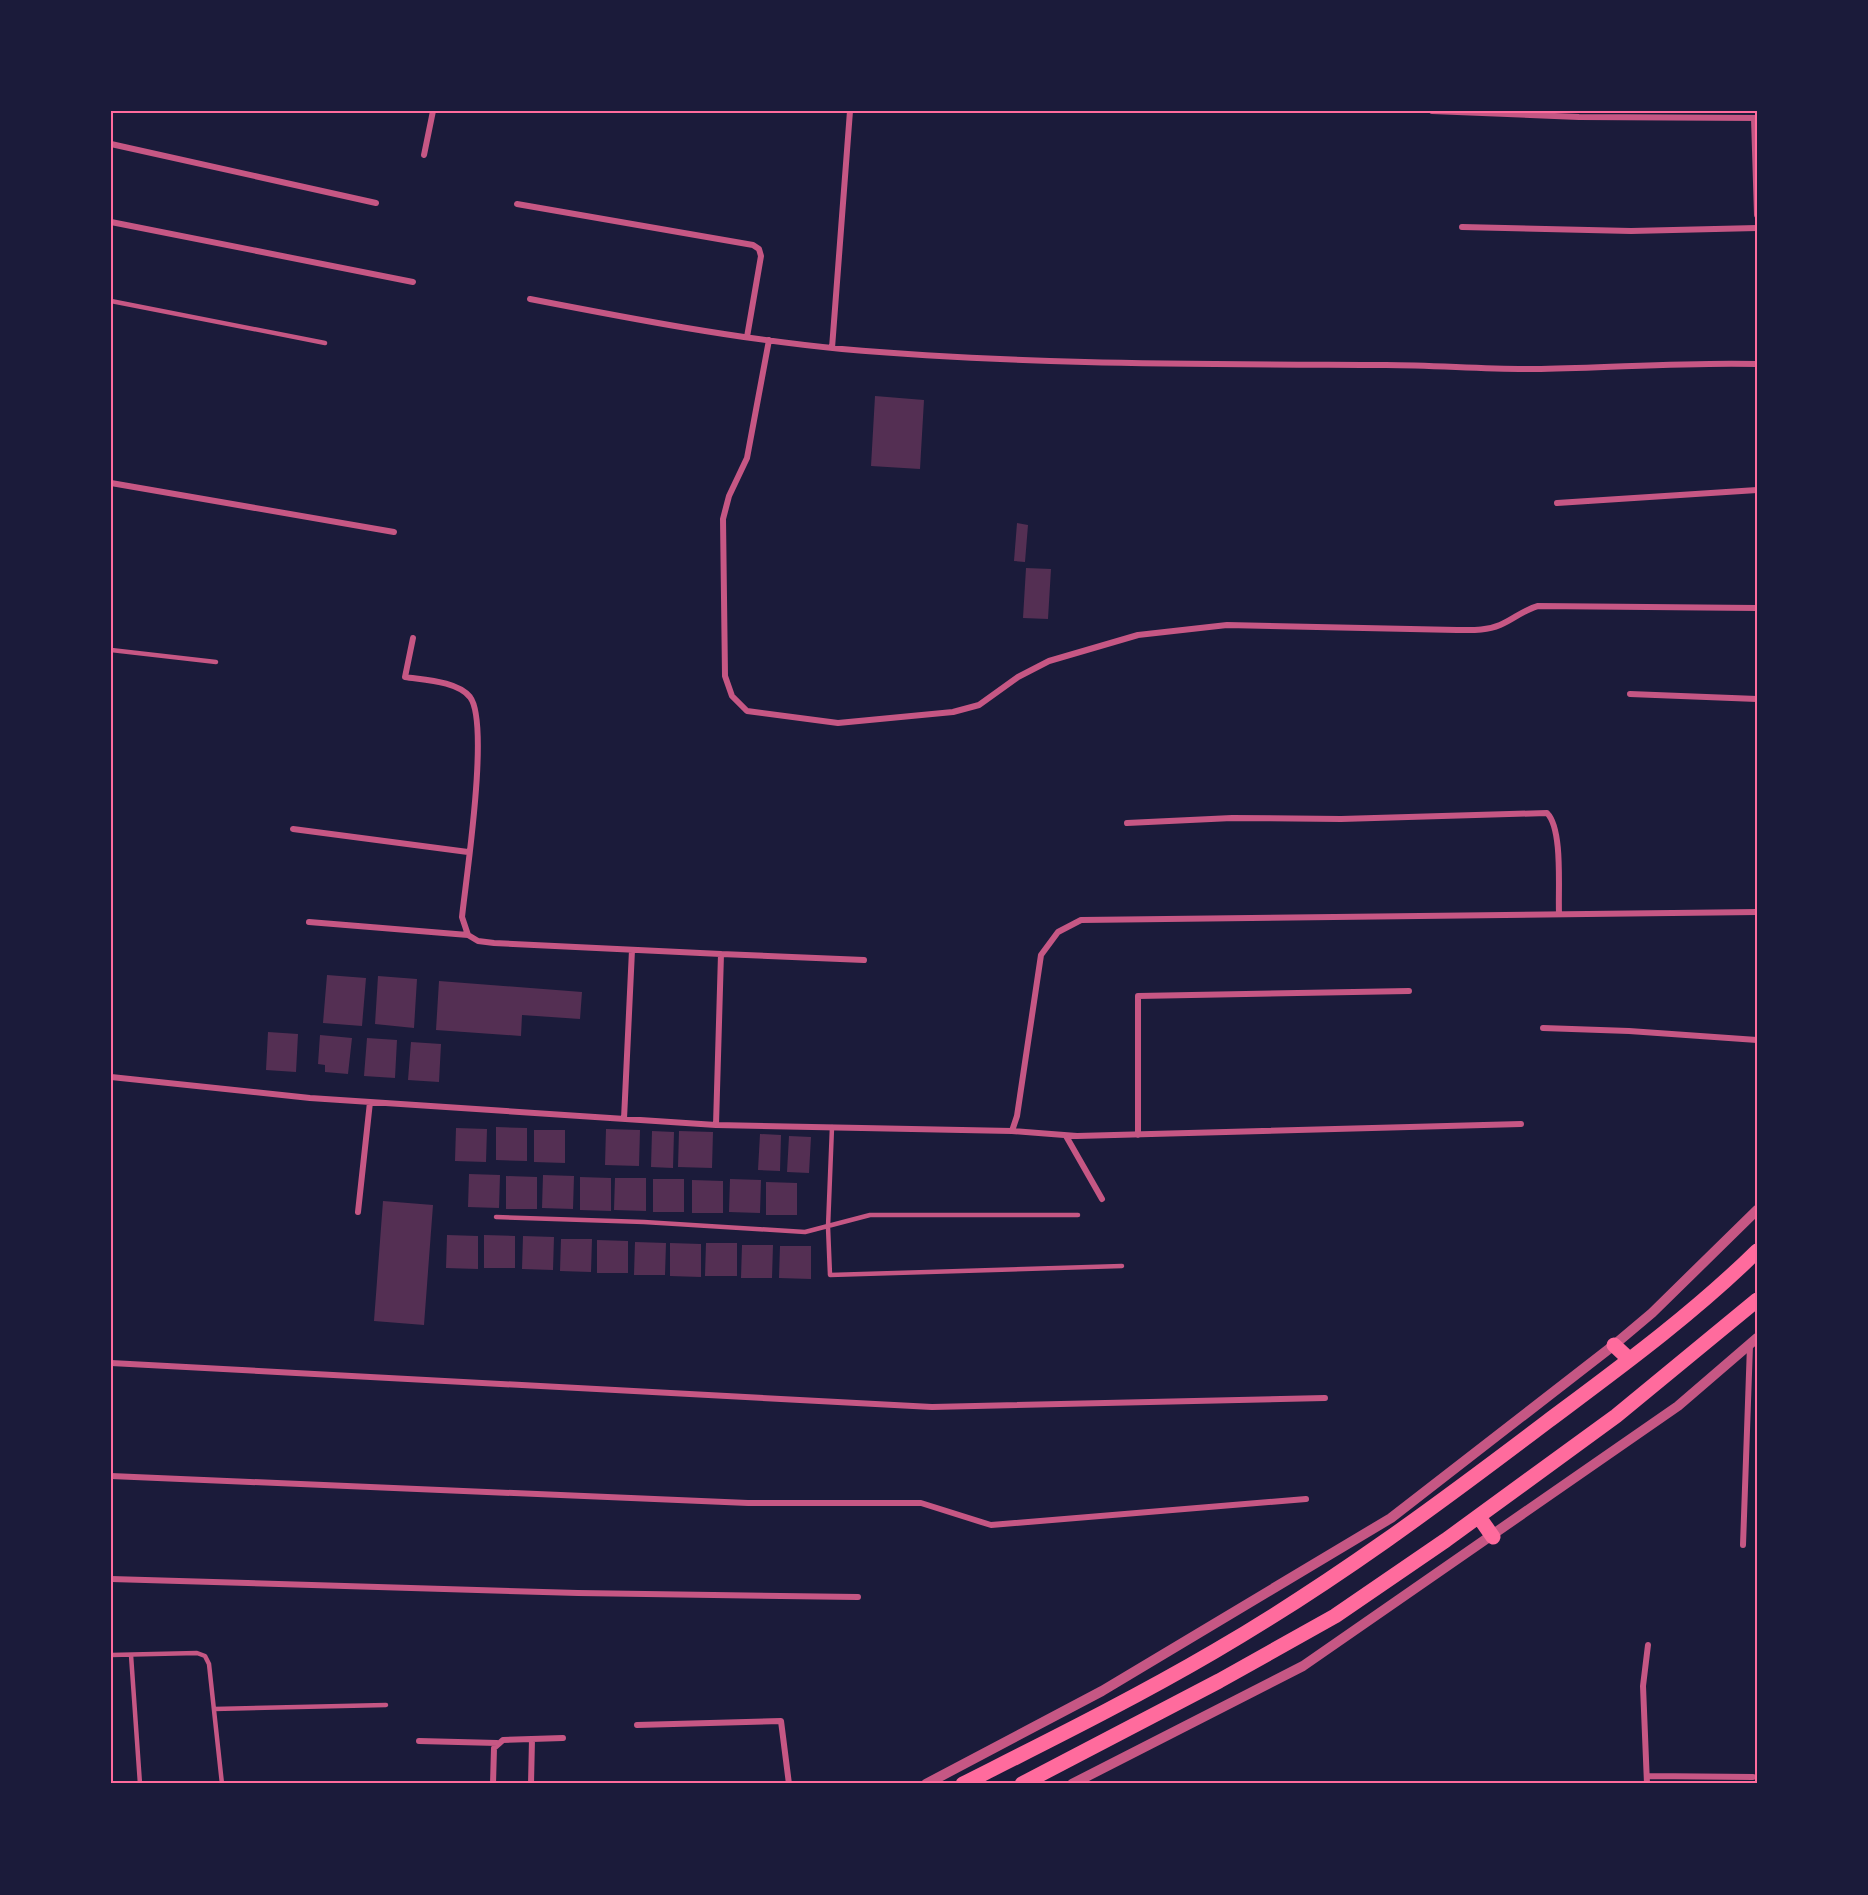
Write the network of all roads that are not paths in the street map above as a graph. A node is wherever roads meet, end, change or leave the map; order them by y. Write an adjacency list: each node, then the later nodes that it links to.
1 (433, 111): 6 (street)
2 (850, 111): 19 (street)
3 (1432, 111): 4 (street)
4 (1756, 118): 9 (street)
5 (111, 144): 7 (street)
6 (424, 155)
7 (376, 203)
8 (517, 204): 16 (street)
9 (1757, 215)
10 (111, 222): 13 (street)
11 (1462, 227): 12 (street)
12 (1757, 228)
13 (413, 282)
14 (530, 299): 16 (street)
15 (111, 301): 18 (lane)
16 (747, 337): 17 (street)
17 (769, 340): 19 (street); 25 (street)
18 (325, 343)
19 (832, 348): 20 (street)
20 (1757, 364)
21 (111, 483): 24 (street)
22 (1757, 490): 23 (street)
23 (1557, 503)
24 (393, 532)
25 (1757, 608)
26 (413, 638): 33 (street)
27 (111, 650): 28 (lane)
28 (216, 662)
29 (1630, 694): 30 (street)
30 (1757, 699)
31 (1127, 823): 35 (street)
32 (293, 829): 33 (street)
33 (468, 852): 37 (street)
34 (1757, 912): 35 (street)
35 (1559, 913): 50 (street)
36 (309, 922): 37 (street)
37 (468, 935): 38 (street)
38 (632, 950): 39 (street); 46 (street)
39 (722, 954): 40 (street); 48 (street)
40 (864, 960)
41 (1409, 991): 51 (street)
42 (1543, 1028): 43 (street)
43 (1757, 1040)
44 (111, 1077): 45 (street)
45 (370, 1102): 46 (street); 55 (street)
46 (624, 1119): 48 (street)
47 (1521, 1124): 51 (street)
48 (716, 1125): 49 (street)
49 (832, 1127): 50 (street); 58 (lane)
50 (1012, 1131): 52 (street)
51 (1138, 1135): 52 (street)
52 (1066, 1136): 53 (street)
53 (1102, 1199)
54 (1757, 1210): 63 (street)
55 (358, 1212)
56 (1078, 1215): 58 (lane)
57 (496, 1216): 58 (lane)
58 (828, 1227): 60 (lane)
59 (1757, 1251): 64 (main road)
60 (1122, 1266)
61 (1757, 1300): 69 (main road)
62 (1754, 1341): 70 (street); 71 (street)
63 (1614, 1345): 64 (main road); 91 (street)
64 (1629, 1359): 92 (main road)
65 (111, 1363): 66 (street)
66 (1324, 1398)
67 (111, 1476): 68 (street)
68 (1306, 1499)
69 (1479, 1516): 70 (main road); 93 (main road)
70 (1493, 1537): 94 (street)
71 (1743, 1545)
72 (111, 1579): 73 (street)
73 (858, 1597)
74 (1648, 1644): 85 (street)
75 (111, 1655): 76 (lane)
76 (131, 1655): 78 (lane); 86 (lane)
77 (386, 1705): 78 (lane)
78 (214, 1709): 87 (lane)
79 (637, 1725): 90 (street)
80 (563, 1738): 81 (street)
81 (532, 1739): 83 (street); 89 (street)
82 (420, 1742): 83 (street)
83 (497, 1743): 88 (street)
84 (1753, 1777): 85 (street)
85 (1647, 1780)
86 (140, 1784)
87 (222, 1784)
88 (493, 1784)
89 (531, 1784)
90 (789, 1784)
91 (926, 1784)
92 (963, 1784)
93 (1022, 1784)
94 (1072, 1784)

